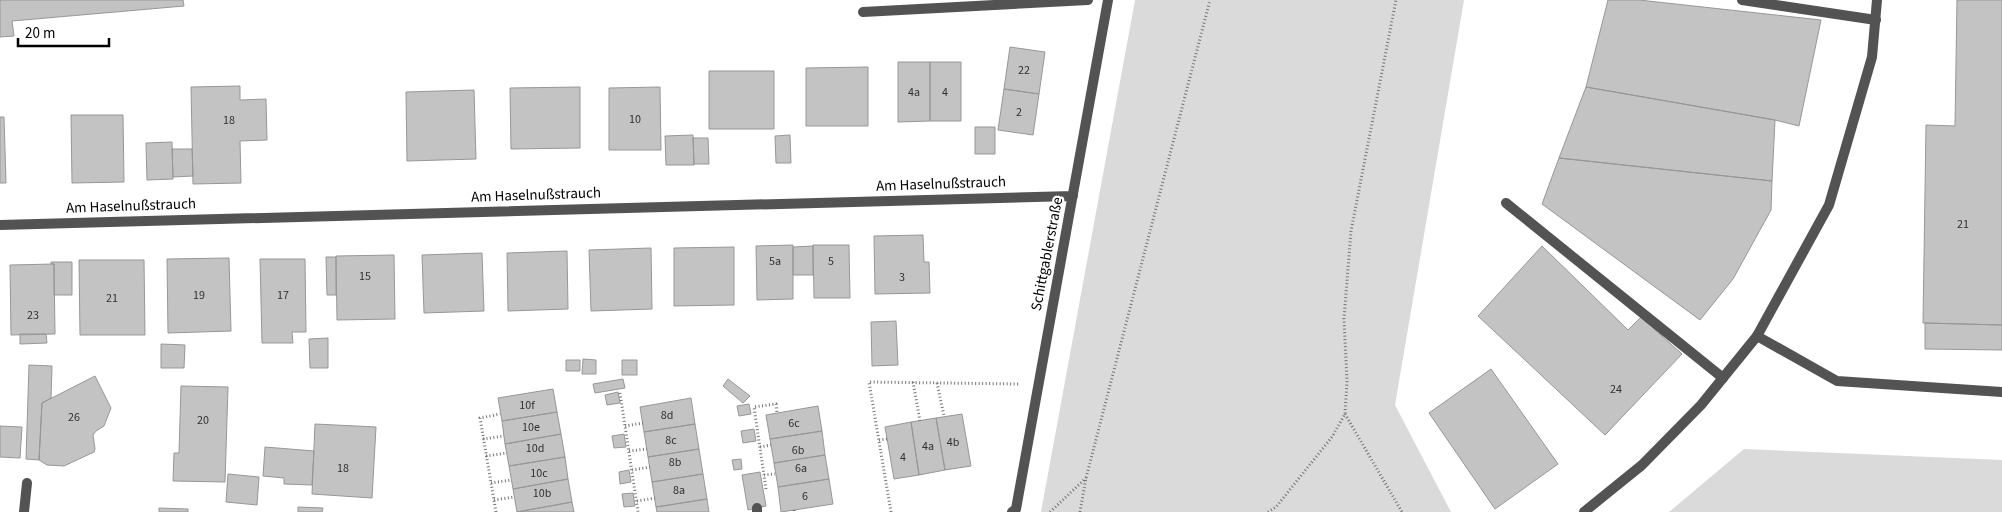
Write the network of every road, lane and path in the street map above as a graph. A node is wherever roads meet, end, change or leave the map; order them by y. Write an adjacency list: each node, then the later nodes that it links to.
1 (1088, 0): 7 (street)
2 (1108, 0): 9 (street, Schittgablerstraße)
3 (1210, 0): 40 (path)
4 (1396, 0): 21 (path)
5 (1742, 0): 8 (street)
6 (1877, 0): 8 (street)
7 (863, 12)
8 (1876, 20): 12 (street)
9 (1073, 196): 11 (street, Am Haselnußstrauch); 16 (street, Schittgablerstraße)
10 (1506, 203): 13 (street)
11 (0, 225)
12 (1757, 336): 13 (street); 17 (street)
13 (1723, 378): 58 (street)
14 (913, 382): 15 (path); 23 (path); 29 (path)
15 (937, 382): 16 (path); 22 (path)
16 (1038, 385): 53 (street, Schittgablerstraße)
17 (2002, 392)
18 (620, 393): 25 (path)
19 (777, 413): 31 (path)
20 (500, 414): 27 (path)
21 (1344, 414): 56 (path); 57 (path)
22 (944, 416)
23 (920, 421)
24 (643, 423): 25 (path)
25 (625, 426): 33 (path)
26 (504, 436): 27 (path)
27 (483, 439): 35 (path)
28 (887, 439): 29 (path)
29 (879, 440): 52 (path)
30 (771, 445): 31 (path)
31 (760, 447): 39 (path)
32 (647, 449): 33 (path)
33 (629, 451): 37 (path)
34 (507, 453): 35 (path)
35 (486, 456): 43 (path)
36 (650, 467): 37 (path)
37 (632, 470): 48 (path)
38 (776, 474): 39 (path)
39 (764, 475): 44 (path)
40 (1086, 478): 54 (path); 55 (path)
41 (511, 480): 43 (path)
42 (27, 483): 49 (street)
43 (491, 483): 47 (path)
44 (767, 494)
45 (514, 497): 47 (path)
46 (655, 498): 48 (path)
47 (494, 500): 50 (path)
48 (637, 501): 51 (path)
49 (24, 512)
50 (496, 512)
51 (638, 512)
52 (891, 512)
53 (1012, 512)
54 (1050, 512)
55 (1080, 512)
56 (1268, 512)
57 (1402, 512)
58 (1584, 512)

